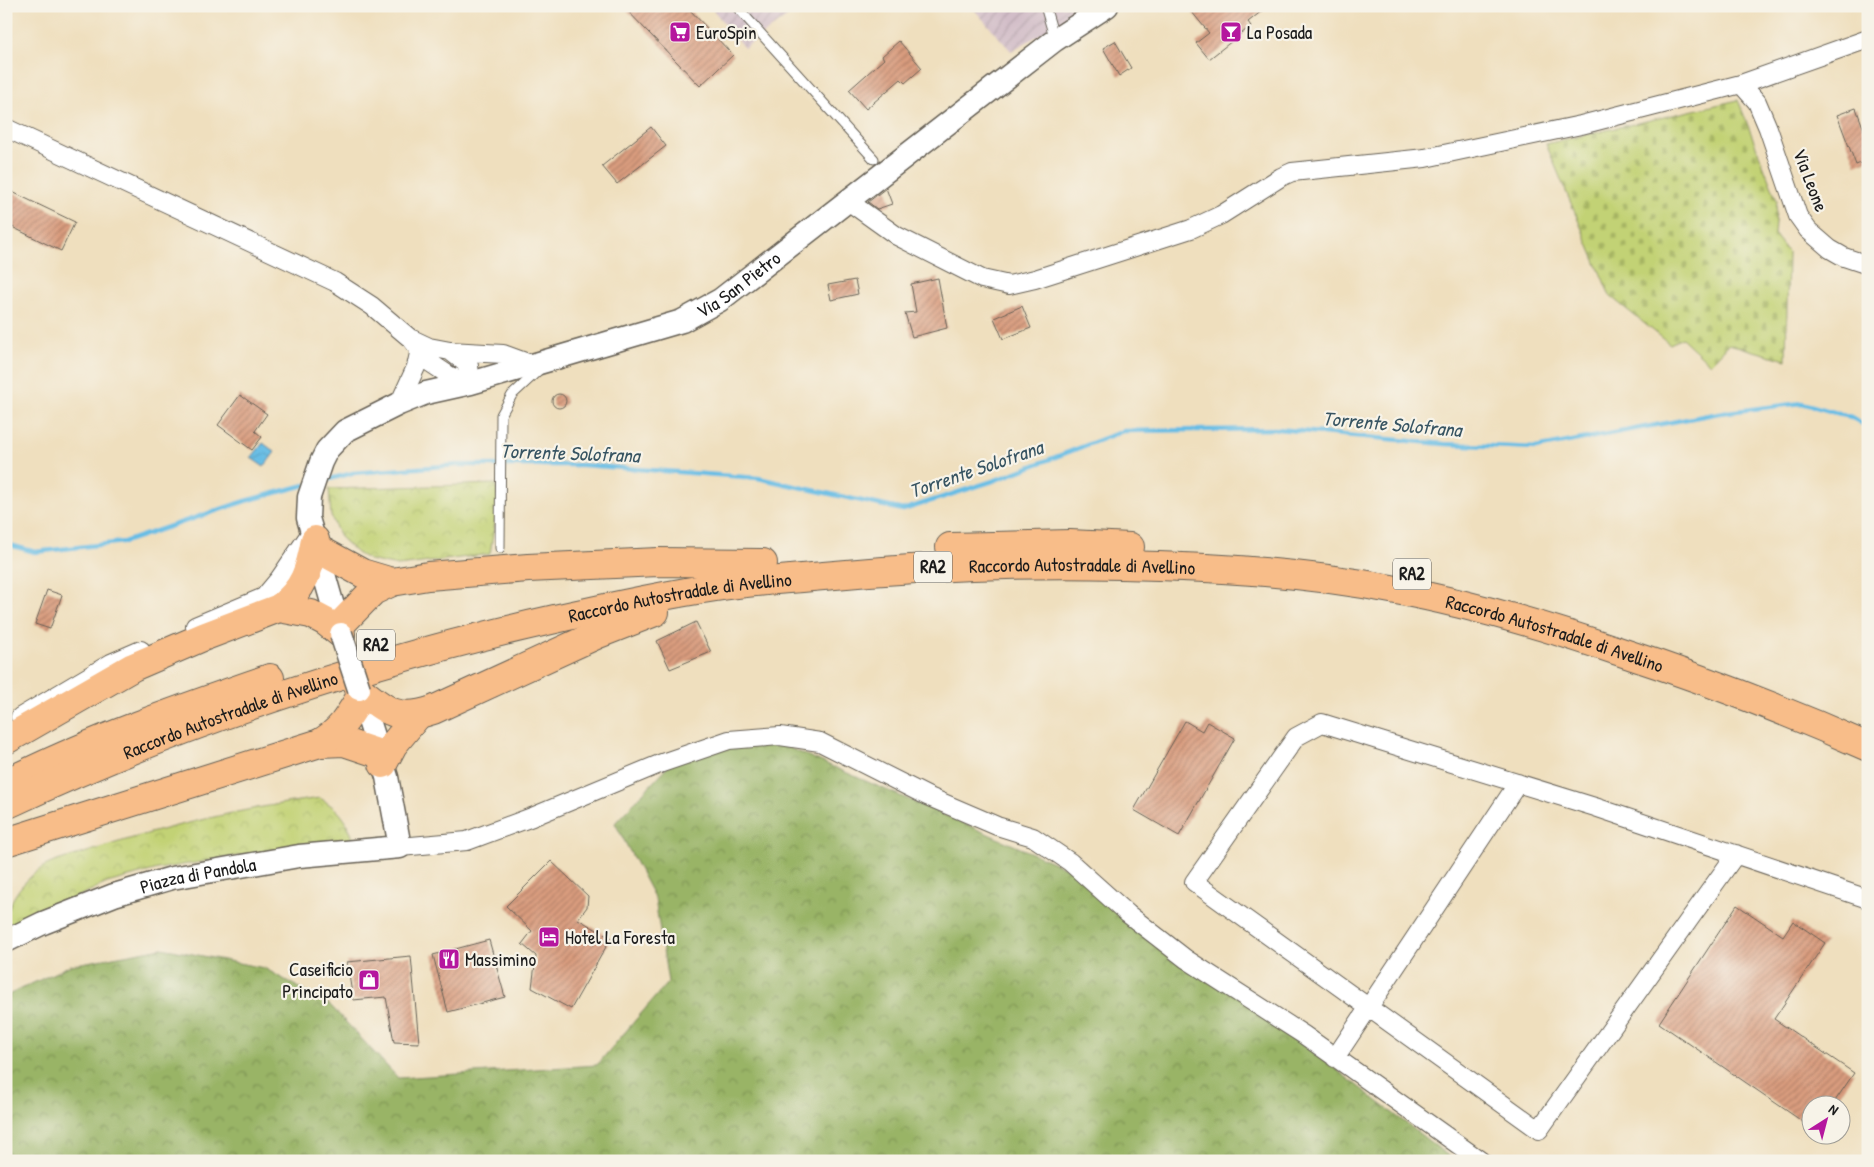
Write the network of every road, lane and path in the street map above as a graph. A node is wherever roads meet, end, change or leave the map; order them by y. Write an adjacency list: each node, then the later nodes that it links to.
1 (736, 6): 8 (lane)
2 (1045, 6): 4 (lane)
3 (1107, 6): 4 (street, Via San Pietro)
4 (1055, 40): 9 (street, Via San Pietro)
5 (1868, 40): 6 (street)
6 (1742, 84): 9 (street); 10 (street, Via Leone)
7 (6, 128): 11 (street)
8 (874, 159)
9 (848, 201): 13 (street, Via San Pietro)
10 (1868, 265)
11 (415, 344): 12 (street); 14 (street); 15 (street)
12 (450, 351): 13 (street); 14 (street)
13 (542, 363): 14 (street, Via San Pietro); 17 (lane)
14 (471, 384): 15 (street, Via San Pietro)
15 (399, 404): 16 (street, Via San Pietro)
16 (315, 540): 20 (highway); 21 (highway); 22 (street, Via San Pietro); 25 (street)
17 (500, 548)
18 (762, 563): 20 (highway); 26 (highway, Raccordo Autostradale di Avellino / RA2); 31 (highway, Raccordo Autostradale di Avellino / RA2)
19 (796, 578): 24 (highway); 29 (highway, Raccordo Autostradale di Avellino / RA2); 33 (highway, Raccordo Autostradale di Avellino / RA2)
20 (392, 582): 22 (highway)
21 (279, 608): 22 (highway); 27 (highway)
22 (340, 630): 23 (street, Via San Pietro, bridge)
23 (360, 693): 24 (highway); 28 (highway); 30 (street, Via San Pietro)
24 (418, 715): 30 (highway)
25 (6, 725)
26 (1868, 726)
27 (6, 740)
28 (320, 743): 30 (highway); 34 (highway)
29 (1868, 747)
30 (381, 759): 35 (street, Via San Pietro)
31 (6, 783)
32 (1518, 784): 36 (street); 39 (street); 39 (street)
33 (6, 806)
34 (6, 842)
35 (400, 847): 38 (street, Piazza di Pandola); 40 (street)
36 (1736, 854): 37 (street); 39 (street)
37 (1868, 899)
38 (6, 941)
39 (1369, 1007): 40 (street)
40 (1335, 1058): 41 (street)
41 (1481, 1161)

